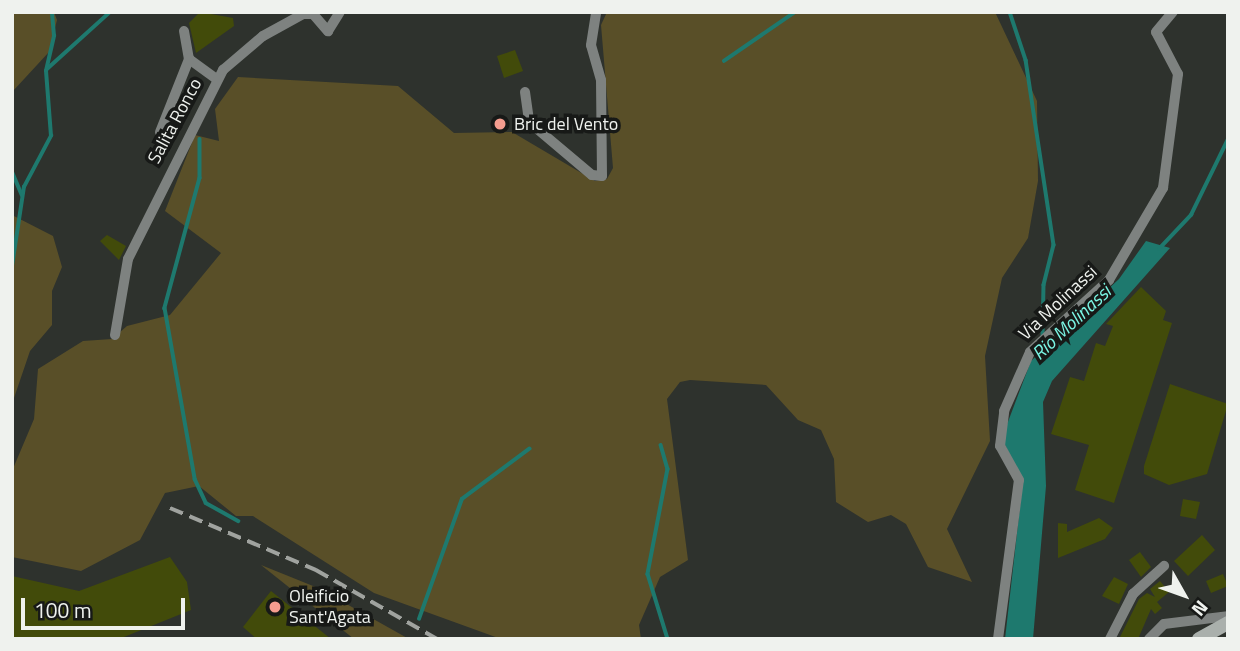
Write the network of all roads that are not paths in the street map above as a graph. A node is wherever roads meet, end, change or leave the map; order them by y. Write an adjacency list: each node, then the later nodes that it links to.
1 (340, 12): 6 (street, Salita Ronco)
2 (596, 12): 7 (street)
3 (1173, 12): 12 (street, Via Molinassi)
4 (184, 31): 5 (street)
5 (189, 59): 6 (street); 8 (street)
6 (218, 79): 9 (street, Salita Ronco)
7 (525, 92)
8 (160, 132)
9 (115, 335)
10 (1164, 566): 13 (street)
11 (1227, 619): 14 (street); 15 (main road)
12 (998, 639)
13 (1110, 639)
14 (1149, 639)
15 (1199, 639)

